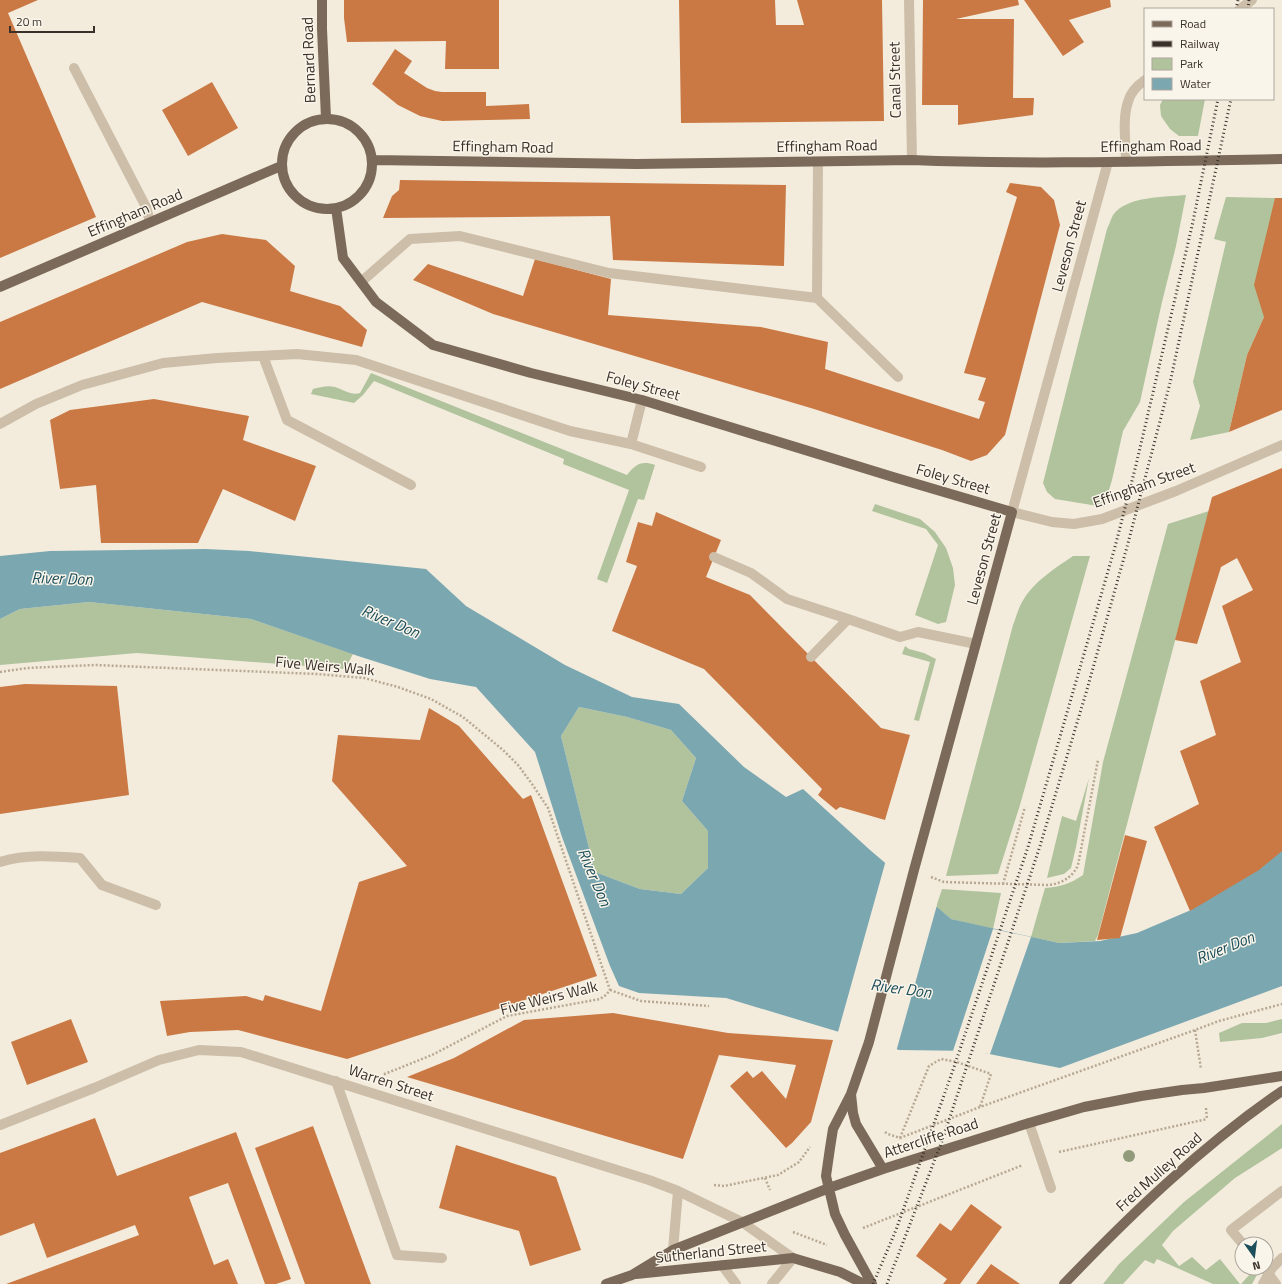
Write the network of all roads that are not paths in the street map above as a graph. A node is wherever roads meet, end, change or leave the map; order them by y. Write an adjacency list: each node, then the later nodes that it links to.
1 (322, 0): 7 (main road, Bernard Road)
2 (908, 0): 10 (street, Canal Street)
3 (1252, 0): 4 (street)
4 (1241, 8)
5 (74, 68): 16 (street)
6 (1144, 81): 13 (street)
7 (326, 118): 9 (main road); 14 (main road)
8 (1282, 159): 13 (main road, Effingham Road)
9 (372, 160): 11 (main road, Effingham Road); 15 (main road)
10 (912, 160): 11 (main road, Effingham Road); 12 (main road, Effingham Road)
11 (818, 162): 19 (street)
12 (1108, 162): 13 (main road, Effingham Road); 28 (street, Leveson Street)
13 (1126, 162)
14 (281, 166): 15 (main road); 16 (main road, Effingham Road)
15 (336, 208): 17 (main road, Foley Street)
16 (150, 222): 18 (main road, Effingham Road)
17 (361, 282): 19 (street); 22 (main road, Foley Street)
18 (0, 287)
19 (817, 298): 21 (street)
20 (263, 356): 23 (street); 24 (street); 27 (street)
21 (898, 377)
22 (642, 400): 24 (street); 28 (main road, Foley Street)
23 (0, 424)
24 (631, 444): 26 (street)
25 (1282, 446): 28 (street, Effingham Street)
26 (701, 467)
27 (411, 485)
28 (1012, 512): 31 (main road, Leveson Street)
29 (714, 557): 30 (street)
30 (848, 619): 31 (street); 32 (street)
31 (976, 644): 38 (main road, Leveson Street)
32 (811, 657)
33 (0, 862): 34 (street)
34 (156, 905)
35 (1282, 1076): 39 (main road, Attercliffe Road)
36 (336, 1081): 40 (street, Warren Street); 45 (street, Warren Street); 49 (street)
37 (1282, 1091): 61 (main road, Fred Mulley Road)
38 (851, 1094): 41 (main road); 42 (main road)
39 (1030, 1123): 41 (main road, Attercliffe Road); 43 (street)
40 (0, 1125)
41 (883, 1169): 42 (main road, Attercliffe Road)
42 (829, 1188): 46 (main road, Attercliffe Road); 60 (main road)
43 (1051, 1188)
44 (1282, 1190): 47 (street)
45 (678, 1191): 46 (street, Warren Street); 48 (street)
46 (742, 1222): 48 (main road, Attercliffe Road); 50 (street, Sutherland Street)
47 (1236, 1236)
48 (673, 1250): 54 (main road, Attercliffe Road)
49 (442, 1258)
50 (793, 1258): 52 (main road, Sutherland Street); 58 (street); 59 (main road, Sutherland Street)
51 (1282, 1258): 53 (street)
52 (722, 1265): 54 (main road, Sutherland Street); 57 (street)
53 (1274, 1266)
54 (632, 1275): 56 (main road, Attercliffe Road)
55 (1270, 1276): 62 (street)
56 (606, 1284)
57 (736, 1284)
58 (772, 1284)
59 (864, 1284)
60 (872, 1284)
61 (1064, 1284)
62 (1276, 1284)

